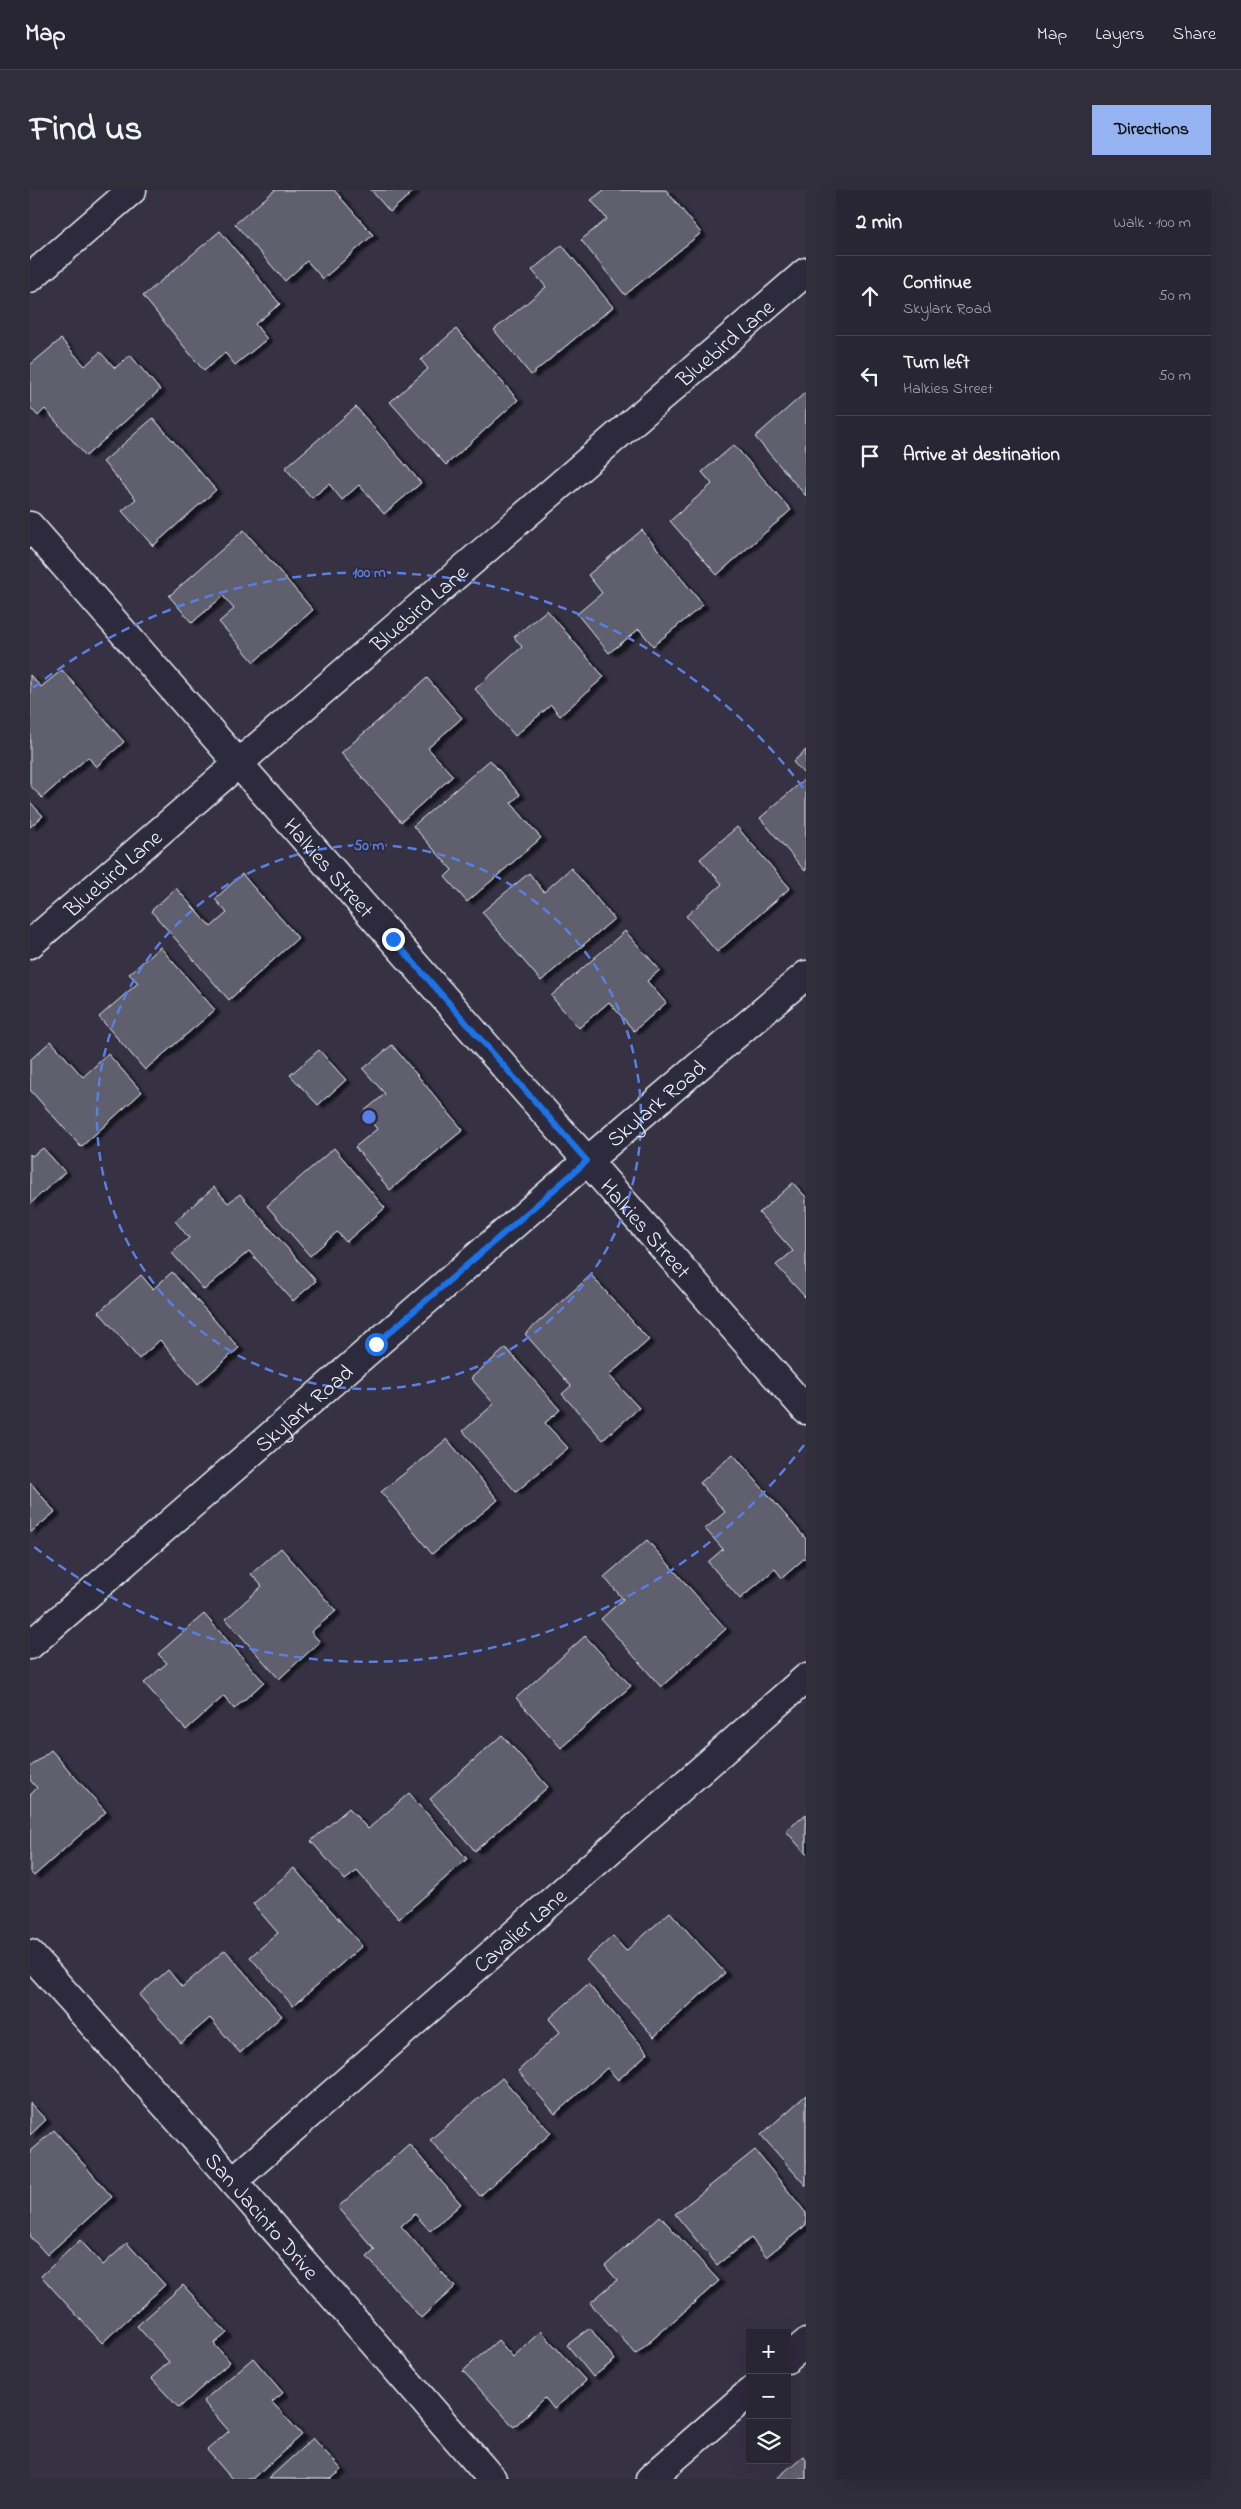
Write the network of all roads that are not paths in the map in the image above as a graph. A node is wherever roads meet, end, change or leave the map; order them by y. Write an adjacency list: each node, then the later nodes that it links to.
1 (132, 190): 3 (street)
2 (806, 272): 5 (street, Bluebird Lane)
3 (30, 278)
4 (30, 526): 5 (street, Halkies Street)
5 (237, 762): 6 (street, Bluebird Lane); 8 (street, Halkies Street)
6 (30, 944)
7 (806, 975): 8 (street, Skylark Road)
8 (587, 1161): 9 (street, Halkies Street); 10 (street, Skylark Road)
9 (806, 1410)
10 (30, 1645)
11 (806, 1678): 13 (street, Cavalier Lane)
12 (30, 1954): 13 (street, San Jacinto Drive)
13 (233, 2181): 17 (street, San Jacinto Drive)
14 (806, 2343): 15 (street)
15 (791, 2356)
16 (746, 2395): 18 (street)
17 (492, 2479)
18 (650, 2479)

